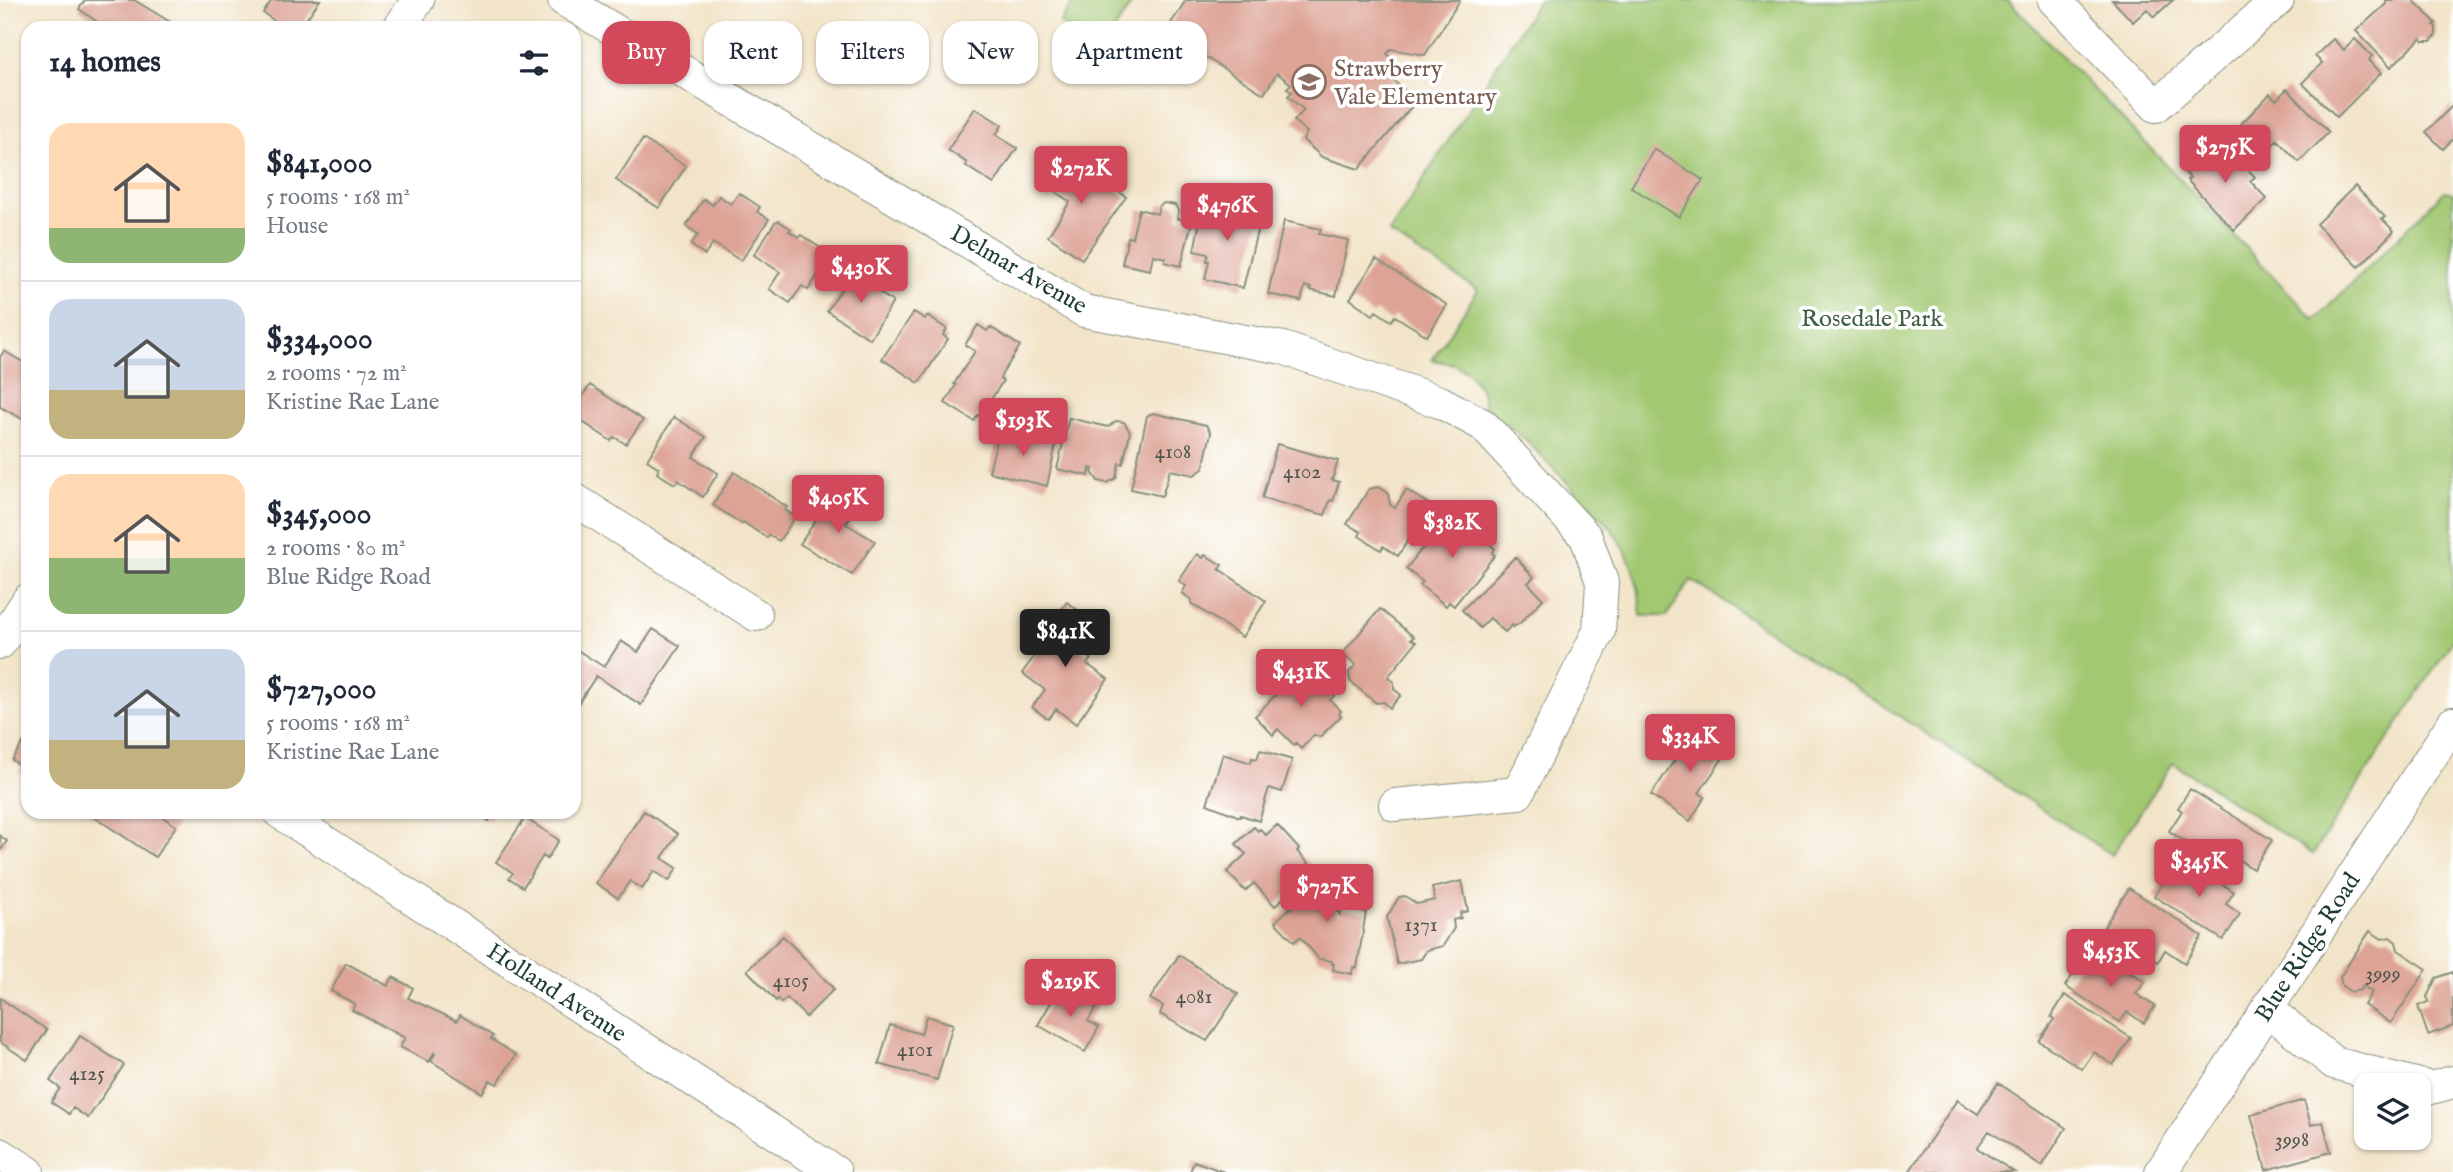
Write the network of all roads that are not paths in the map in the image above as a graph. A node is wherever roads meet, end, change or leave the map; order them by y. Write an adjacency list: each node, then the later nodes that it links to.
1 (418, 0): 5 (street)
2 (564, 0): 11 (street, Delmar Avenue)
3 (2054, 0): 4 (street)
4 (2278, 0)
5 (404, 21)
6 (581, 503): 8 (street)
7 (21, 614): 9 (street)
8 (756, 615)
9 (8, 639)
10 (2453, 723): 13 (street, Blue Ridge Road)
11 (1395, 805)
12 (290, 819): 17 (street, Holland Avenue)
13 (2266, 1009): 14 (street); 18 (street, Blue Ridge Road)
14 (2453, 1082)
15 (0, 1154): 16 (street)
16 (28, 1172)
17 (835, 1172)
18 (2161, 1172)

